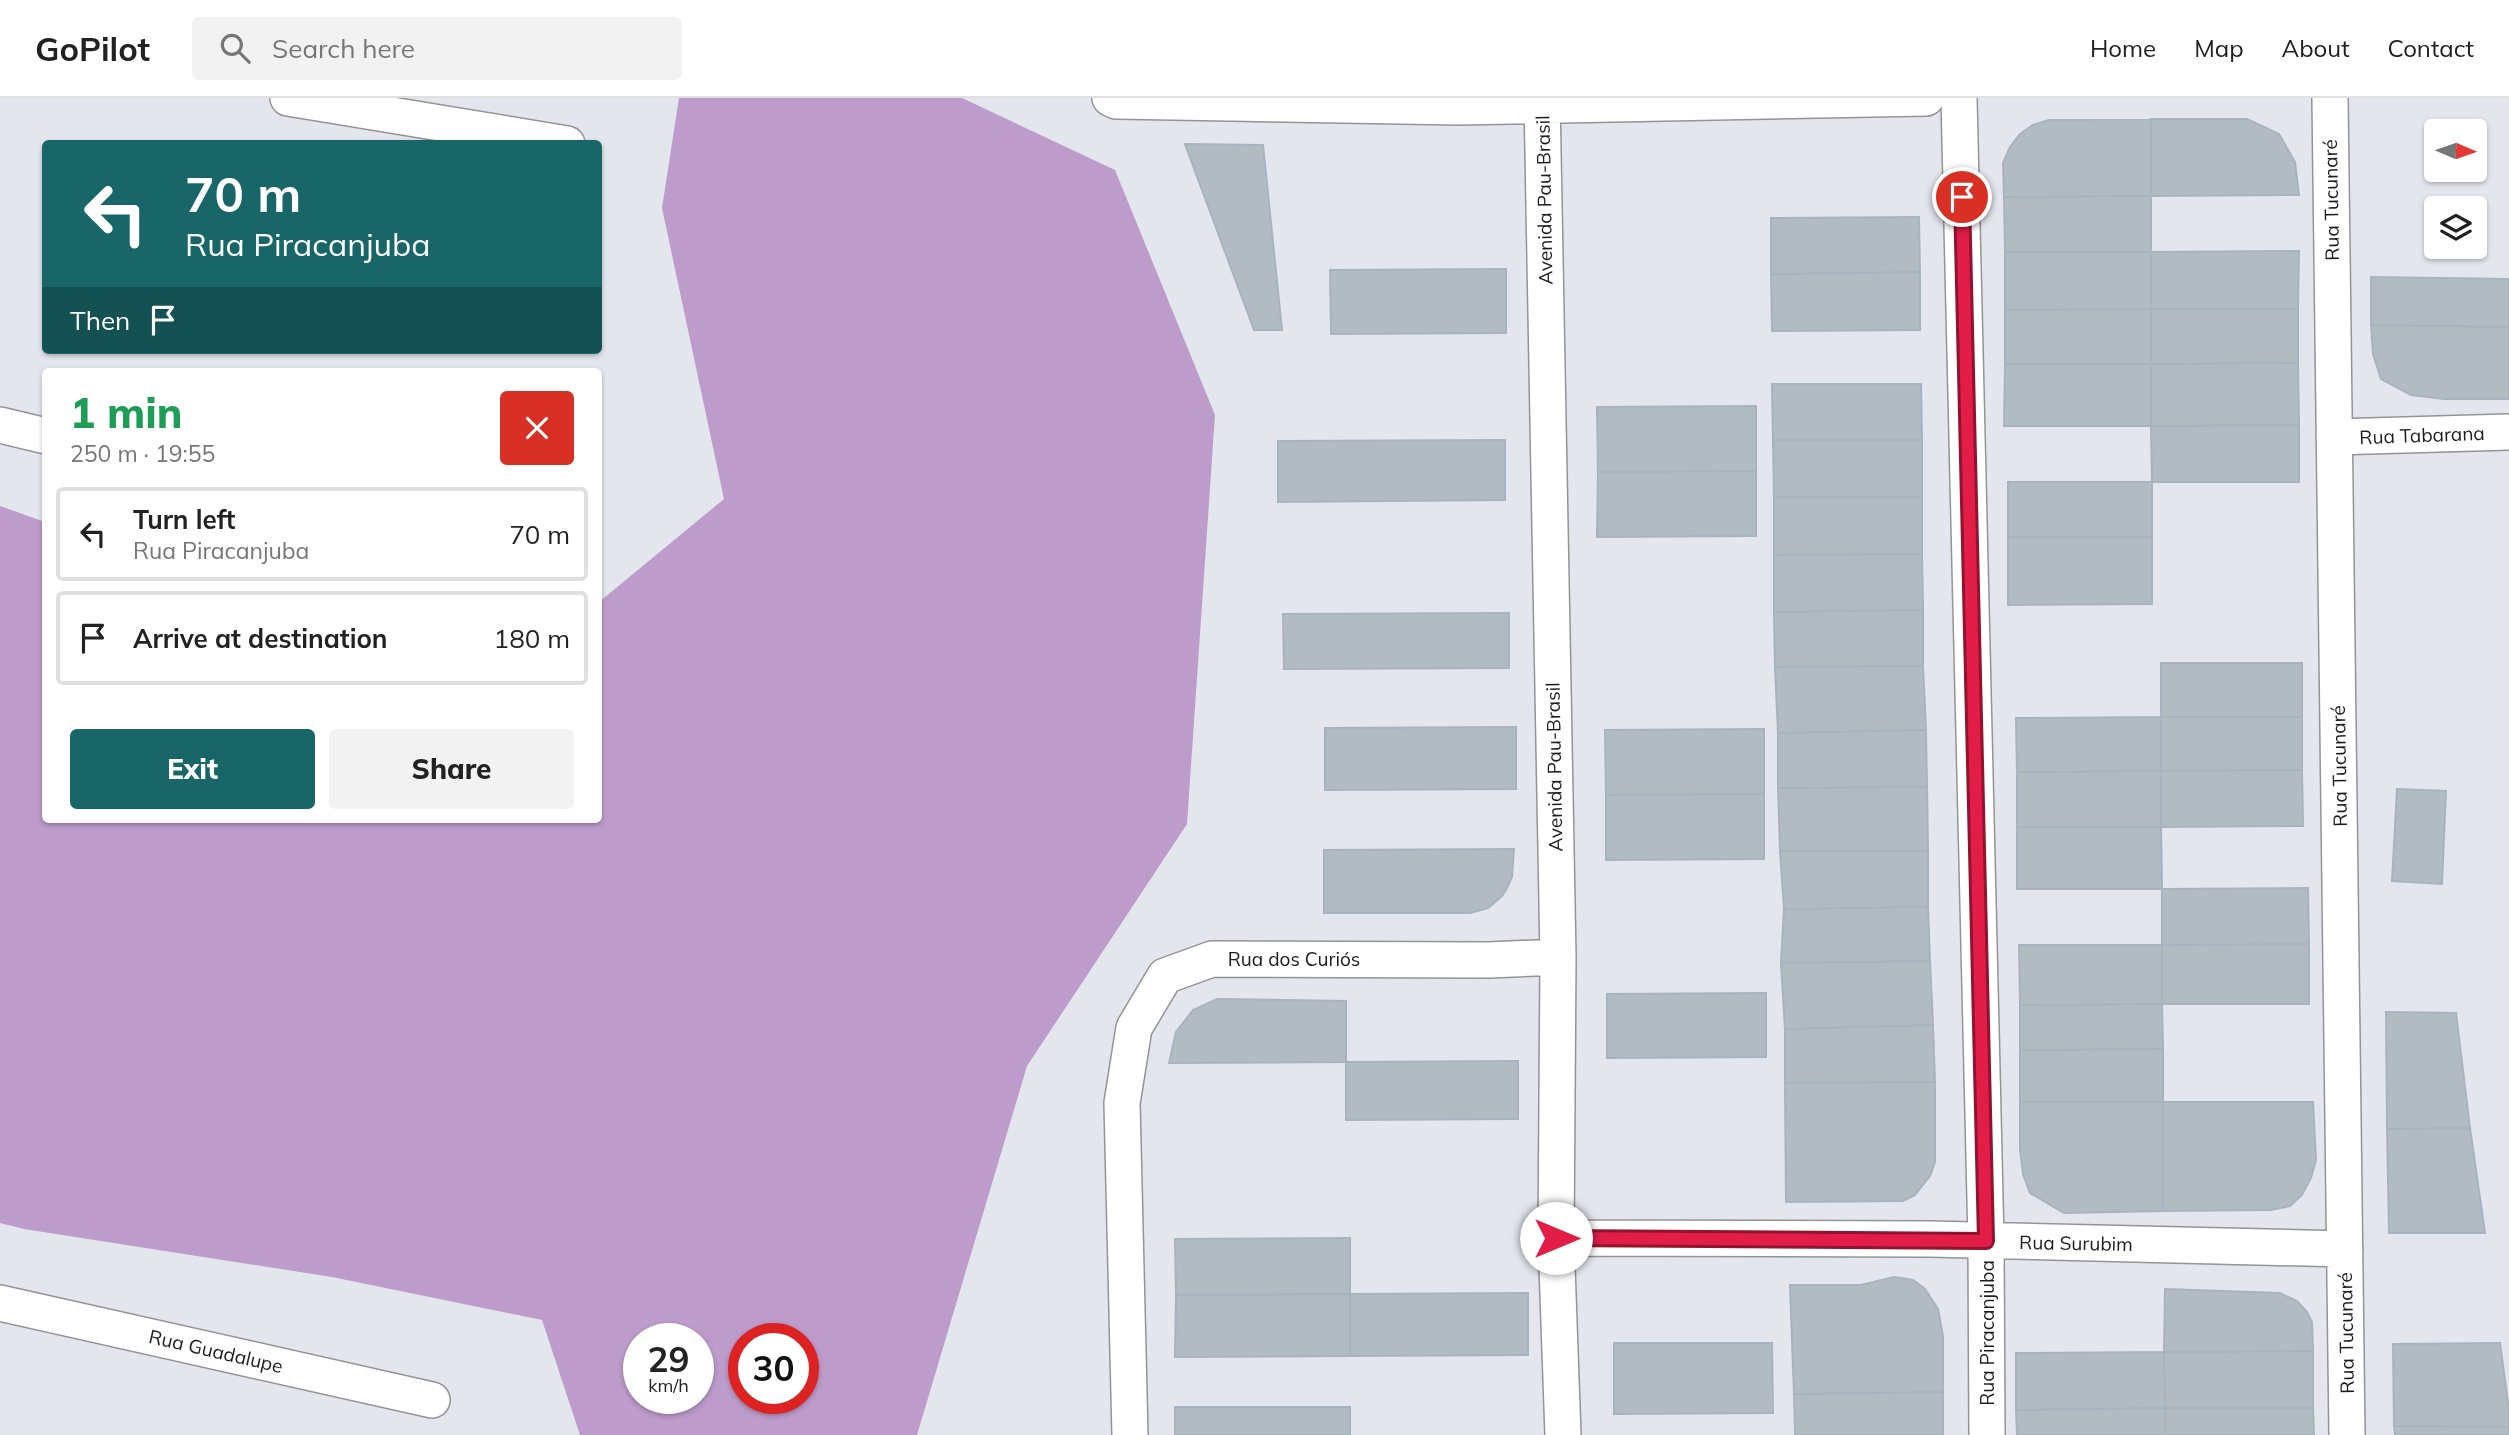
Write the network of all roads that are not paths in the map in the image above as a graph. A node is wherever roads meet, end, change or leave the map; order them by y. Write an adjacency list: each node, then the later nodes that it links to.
1 (288, 98): 7 (street)
2 (1926, 98): 6 (street)
3 (1959, 98): 14 (street, Rua Piracanjuba)
4 (2330, 98): 11 (street, Rua Tucunaré)
5 (1114, 99): 6 (street)
6 (1542, 101): 12 (street, Avenida Pau-Brasil)
7 (543, 140)
8 (0, 425): 10 (street)
9 (2509, 432): 11 (street, Rua Tabarana)
10 (42, 435)
11 (2334, 437): 15 (street, Rua Tucunaré)
12 (1558, 957): 13 (street, Avenida Pau-Brasil); 18 (street, Rua dos Curiós)
13 (1556, 1238): 14 (street, Rua Surubim); 19 (street, Avenida Pau-Brasil)
14 (1986, 1241): 15 (street, Rua Surubim); 20 (street, Rua Piracanjuba)
15 (2345, 1249): 21 (street, Rua Tucunaré)
16 (0, 1303): 17 (street, Rua Guadalupe)
17 (432, 1400)
18 (1130, 1435)
19 (1563, 1435)
20 (1987, 1435)
21 (2347, 1435)

